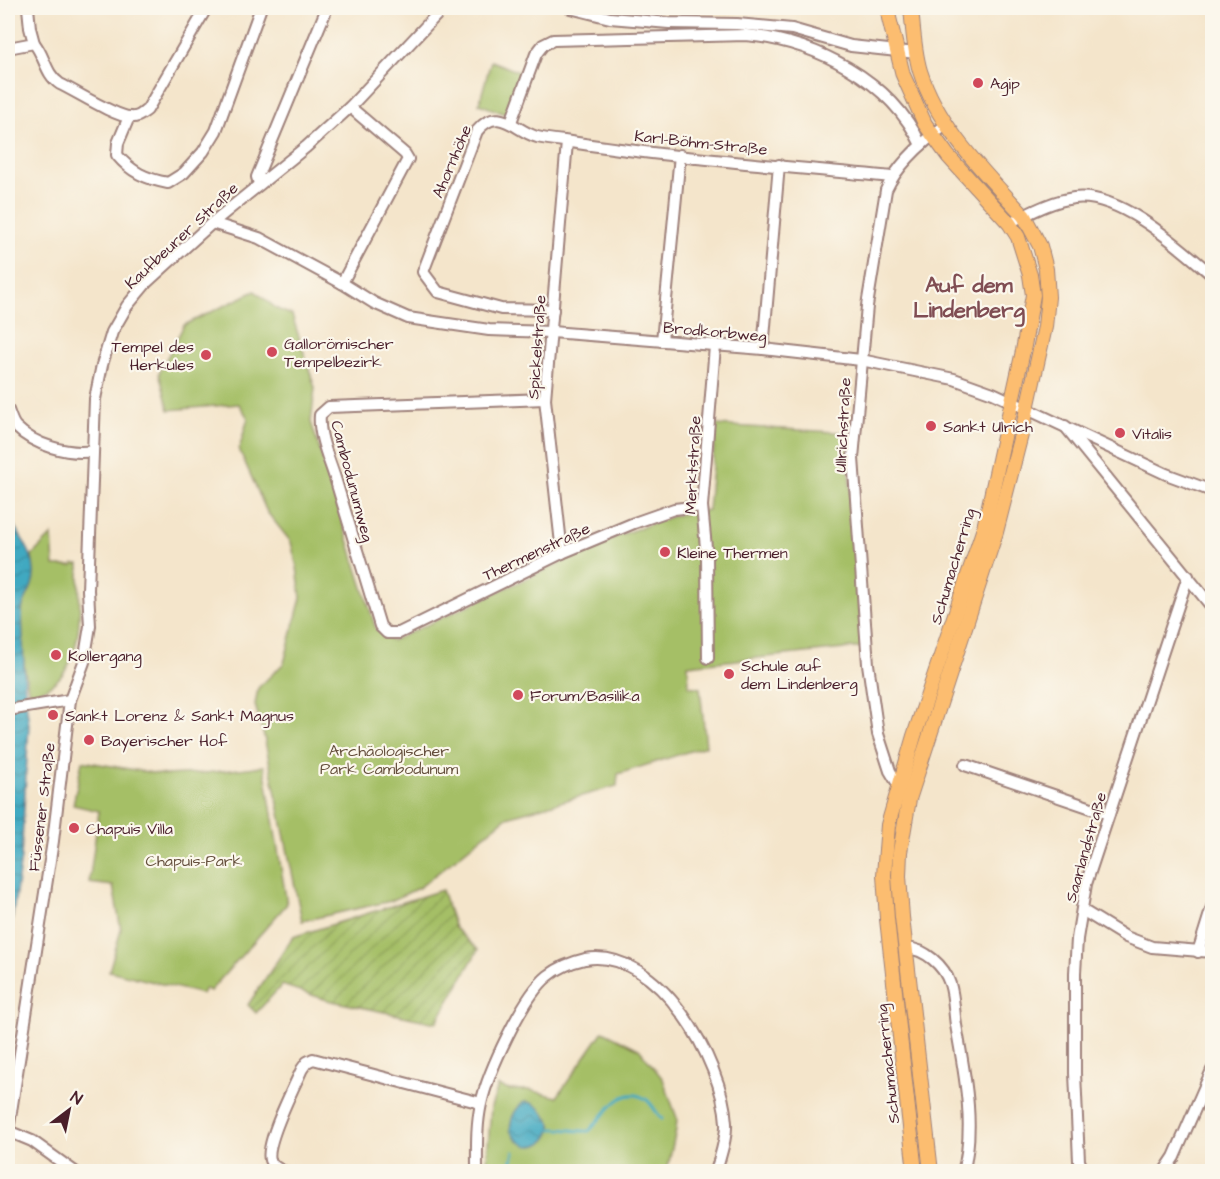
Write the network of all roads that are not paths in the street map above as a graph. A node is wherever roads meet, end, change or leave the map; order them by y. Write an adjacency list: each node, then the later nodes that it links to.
1 (28, 8): 9 (street)
2 (204, 8): 14 (street)
3 (327, 8): 23 (street)
4 (443, 8): 13 (street, Kaufbeurer Straße)
5 (570, 8): 11 (street)
6 (888, 8): 11 (main road, Schumacherring)
7 (911, 8): 12 (main road, Schumacherring)
8 (260, 10): 14 (street)
9 (34, 43): 10 (street); 14 (street)
10 (8, 48)
11 (897, 51): 12 (street); 17 (main road, Schumacherring)
12 (916, 53): 16 (main road, Schumacherring)
13 (350, 107): 23 (street, Kaufbeurer Straße); 28 (street)
14 (129, 117)
15 (511, 122): 18 (street, Karl-Böhm-Straße); 19 (street); 29 (street, Ahornhöhe)
16 (947, 123): 17 (street, Ullrichstraße); 24 (main road, Schumacherring)
17 (932, 135): 19 (street, Ullrichstraße); 26 (main road, Schumacherring)
18 (567, 142): 20 (street, Karl-Böhm-Straße); 29 (street, Spickelstraße)
19 (921, 145): 22 (street, Ullrichstraße)
20 (680, 155): 21 (street, Karl-Böhm-Straße); 31 (street)
21 (779, 165): 22 (street, Karl-Böhm-Straße); 33 (street)
22 (892, 177): 34 (street, Ullrichstraße)
23 (259, 184): 25 (street, Kaufbeurer Straße)
24 (1024, 216): 26 (street); 27 (street); 37 (main road, Schumacherring)
25 (212, 223): 28 (street, Brodkorbweg); 40 (street, Kaufbeurer Straße)
26 (1009, 223): 36 (main road, Schumacherring)
27 (1212, 275)
28 (342, 283): 30 (street, Brodkorbweg)
29 (553, 310): 30 (street, Spickelstraße)
30 (552, 332): 31 (street, Brodkorbweg); 35 (street, Spickelstraße)
31 (662, 341): 32 (street, Brodkorbweg)
32 (716, 346): 33 (street, Brodkorbweg); 42 (street, Merktstraße)
33 (763, 349): 34 (street, Brodkorbweg)
34 (861, 360): 36 (street, Brodkorbweg); 53 (street, Ullrichstraße)
35 (545, 399): 43 (street, Spickelstraße); 46 (street, Cambodunumweg)
36 (1012, 401): 37 (street, Brodkorbweg); 50 (main road, Schumacherring)
37 (1027, 408): 39 (street, Brodkorbweg); 50 (main road, Schumacherring)
38 (8, 410): 40 (street)
39 (1063, 424): 41 (street, Brodkorbweg); 44 (street)
40 (93, 451): 48 (street, Kaufbeurer Straße)
41 (1212, 491)
42 (702, 506): 43 (street, Thermenstraße); 47 (street, Merktstraße)
43 (562, 554): 46 (street, Thermenstraße)
44 (1188, 576): 45 (street); 54 (street, Saarlandstraße)
45 (1212, 607)
46 (387, 633)
47 (708, 658)
48 (70, 700): 49 (street); 62 (street, Füssener Straße)
49 (8, 710)
50 (921, 739): 51 (main road, Schumacherring)
51 (914, 759): 53 (main road, Schumacherring); 57 (main road, Schumacherring)
52 (965, 765): 54 (street)
53 (899, 786): 67 (main road, Schumacherring)
54 (1109, 814): 56 (street, Saarlandstraße)
55 (1212, 908): 58 (street)
56 (1082, 910): 58 (street); 70 (street, Saarlandstraße)
57 (906, 948): 68 (main road, Schumacherring); 69 (street)
58 (1198, 952): 59 (street)
59 (1212, 952)
60 (1212, 1070): 71 (street)
61 (481, 1103): 64 (street); 65 (street); 66 (street)
62 (8, 1131): 63 (street)
63 (75, 1172)
64 (285, 1172)
65 (477, 1172)
66 (716, 1172)
67 (915, 1172)
68 (931, 1172)
69 (963, 1172)
70 (1084, 1172)
71 (1164, 1172)

